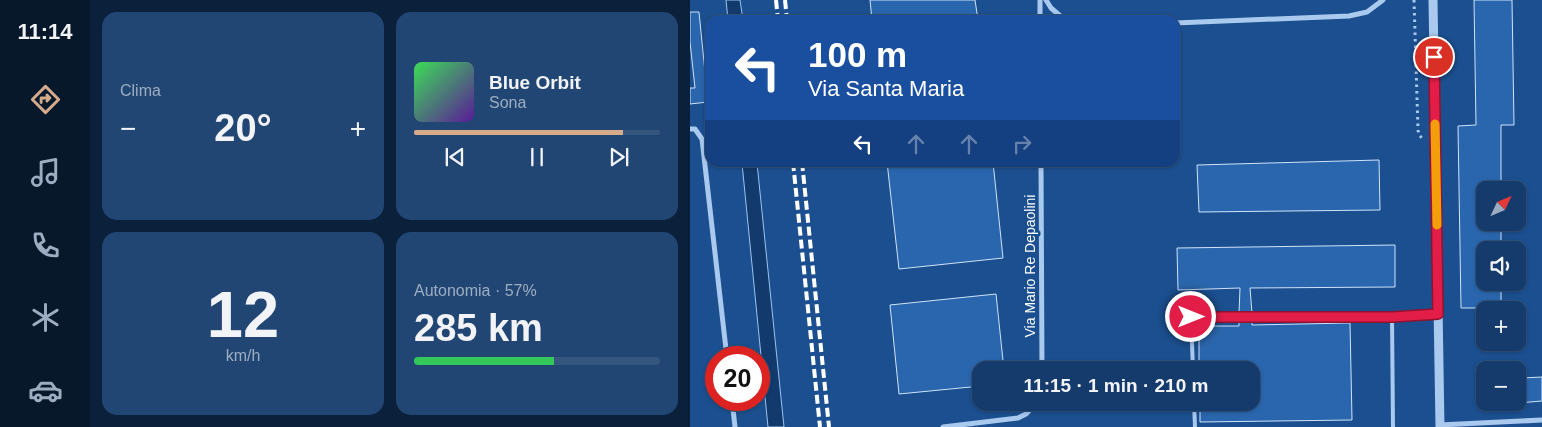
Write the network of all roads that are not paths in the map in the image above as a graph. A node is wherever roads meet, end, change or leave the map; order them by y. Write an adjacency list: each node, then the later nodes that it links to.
1 (1040, 0): 5 (street)
2 (1046, 0): 6 (street)
3 (1383, 0): 7 (street)
4 (1433, 0): 12 (street)
5 (1040, 15)
6 (1059, 15)
7 (1180, 23)
8 (692, 129): 9 (street)
9 (705, 165)
10 (705, 167): 14 (street)
11 (1041, 167): 15 (street, Via Mario Re Depaolini)
12 (1438, 314): 13 (lane); 21 (street)
13 (1392, 317): 16 (lane); 25 (lane)
14 (726, 346)
15 (1042, 361)
16 (1192, 361)
17 (733, 411): 22 (street)
18 (1028, 411): 23 (street)
19 (1194, 411): 24 (lane)
20 (1542, 420): 21 (street)
21 (1440, 426)
22 (735, 427)
23 (944, 427)
24 (1195, 427)
25 (1393, 427)

